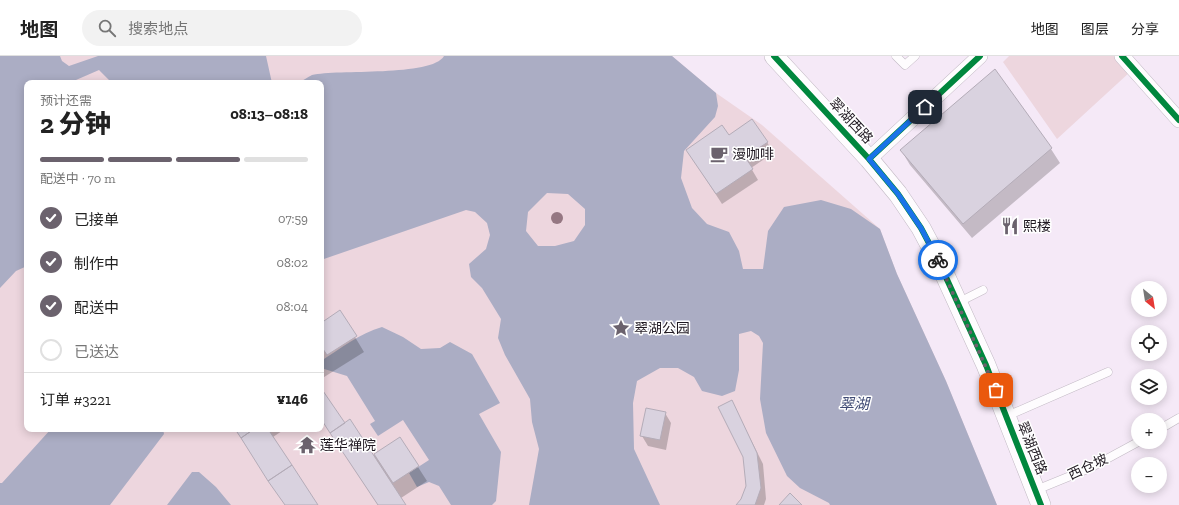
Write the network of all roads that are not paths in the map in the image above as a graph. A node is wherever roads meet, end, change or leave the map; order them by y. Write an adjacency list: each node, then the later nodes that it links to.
1 (774, 56): 7 (street, 翠湖西路)
2 (896, 56): 3 (lane)
3 (915, 56)
4 (980, 56): 7 (street)
5 (1122, 56): 6 (street)
6 (1179, 120)
7 (869, 159): 9 (street, 翠湖西路)
8 (983, 290): 9 (lane)
9 (957, 303): 11 (street, 翠湖西路)
10 (1108, 372): 11 (lane)
11 (1007, 416): 15 (street, 翠湖西路)
12 (1179, 418): 13 (lane)
13 (1167, 425)
14 (1131, 446): 15 (lane, 西仓坡)
15 (1038, 497)

